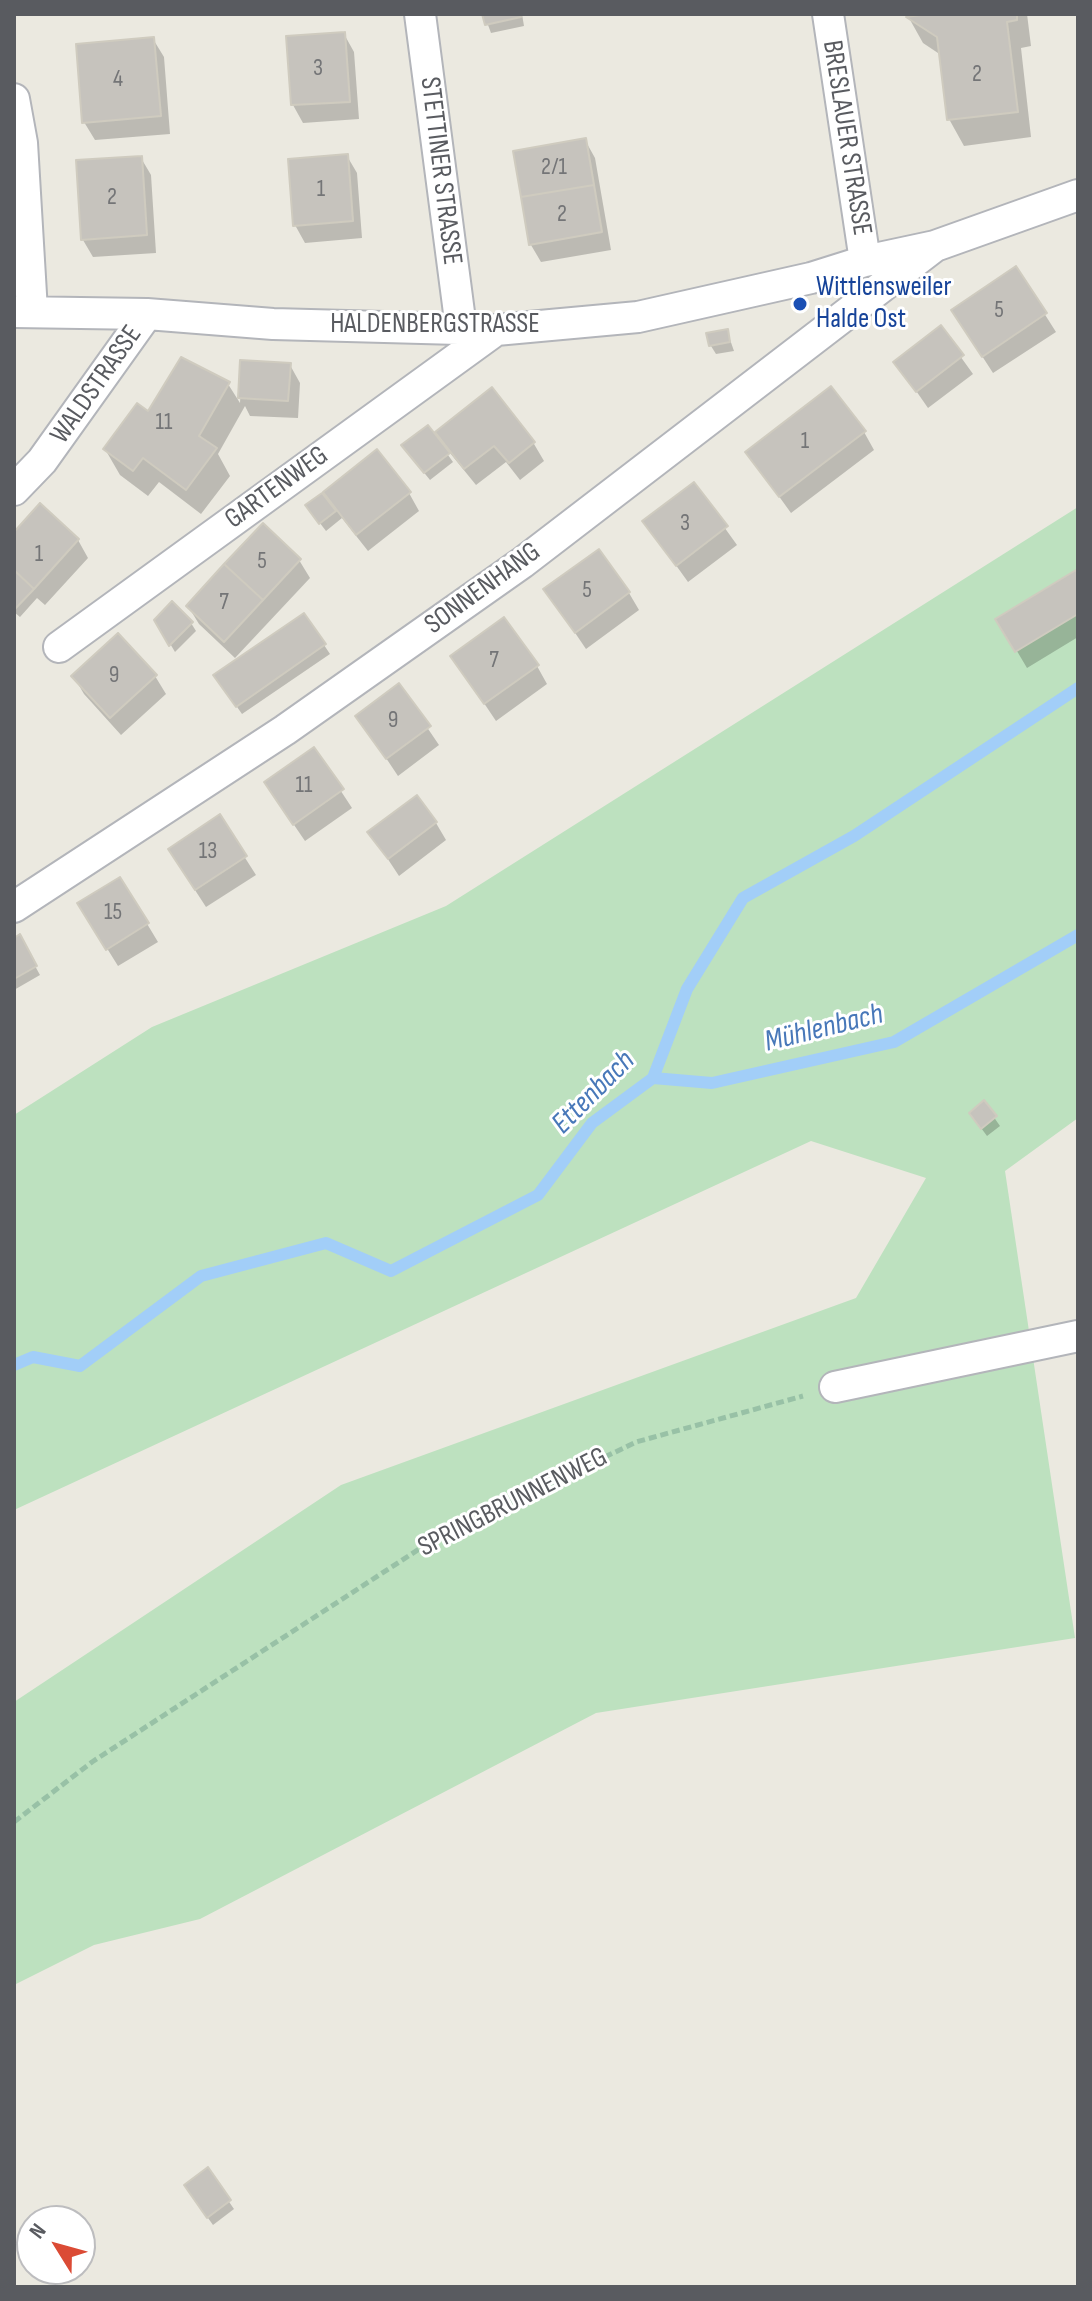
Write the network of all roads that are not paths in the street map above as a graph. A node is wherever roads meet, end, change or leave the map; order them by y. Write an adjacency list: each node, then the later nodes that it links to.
1 (420, 14): 9 (street, STETTINER STRASSE)
2 (828, 14): 6 (street, BRESLAUER STRASSE)
3 (14, 99): 7 (street)
4 (1078, 195): 5 (street, HALDENBERGSTRASSE)
5 (935, 246): 6 (street, HALDENBERGSTRASSE); 13 (street, SONNENHANG)
6 (865, 261): 10 (street, HALDENBERGSTRASSE)
7 (23, 312): 8 (street, HALDENBERGSTRASSE)
8 (147, 314): 9 (street, HALDENBERGSTRASSE); 11 (street, WALDSTRASSE)
9 (461, 328): 10 (street, HALDENBERGSTRASSE)
10 (496, 330): 12 (street, GARTENWEG)
11 (14, 490)
12 (59, 647)
13 (14, 907)
14 (1078, 1336): 15 (street)
15 (835, 1387)

